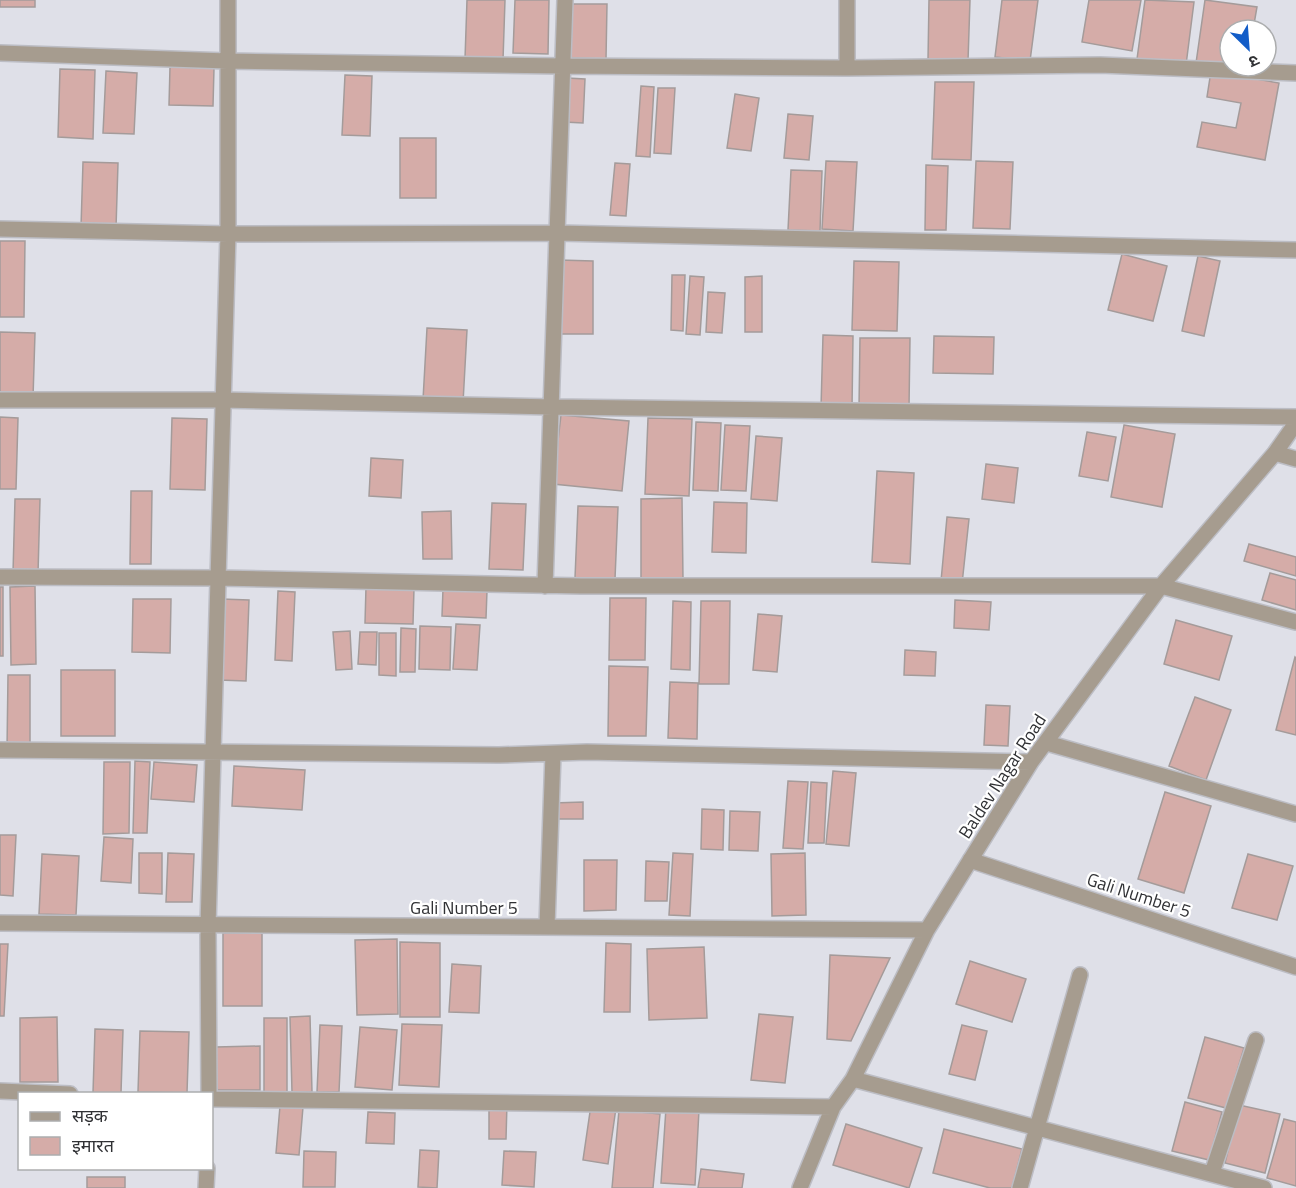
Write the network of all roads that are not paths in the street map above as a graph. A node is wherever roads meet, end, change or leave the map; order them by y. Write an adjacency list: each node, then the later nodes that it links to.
1 (228, 0): 5 (street)
2 (565, 0): 6 (street)
3 (847, 0): 7 (street)
4 (0, 53): 5 (street)
5 (227, 61): 6 (street); 11 (street)
6 (563, 66): 7 (street); 10 (street)
7 (847, 68): 8 (street)
8 (1296, 73)
9 (0, 229): 11 (street)
10 (558, 233): 11 (street); 12 (street); 15 (street)
11 (228, 234): 13 (street)
12 (1296, 250)
13 (222, 399): 14 (street); 15 (street); 21 (street)
14 (0, 400)
15 (553, 407): 16 (street); 22 (street)
16 (1296, 417)
17 (1296, 423): 18 (street, Baldev Nagar Road)
18 (1275, 453): 19 (street); 23 (street, Baldev Nagar Road)
19 (1296, 459)
20 (0, 577): 21 (street)
21 (218, 578): 22 (street); 27 (street)
22 (545, 586): 23 (street)
23 (1161, 586): 24 (street); 25 (street, Baldev Nagar Road)
24 (1296, 622)
25 (1047, 744): 29 (street, Baldev Nagar Road); 30 (street)
26 (0, 750): 27 (street)
27 (214, 751): 28 (street); 33 (street)
28 (552, 754): 29 (street); 34 (street)
29 (1031, 762): 31 (street, Baldev Nagar Road)
30 (1296, 813)
31 (970, 860): 35 (street, Baldev Nagar Road); 36 (street, Gali Number 5)
32 (0, 923): 33 (street, Gali Number 5)
33 (208, 926): 34 (street, Gali Number 5); 42 (street)
34 (547, 926): 35 (street, Gali Number 5)
35 (927, 930): 39 (street, Baldev Nagar Road)
36 (1296, 967)
37 (1080, 975): 45 (street)
38 (1256, 1040): 47 (street)
39 (853, 1079): 44 (street, Baldev Nagar Road); 45 (street)
40 (0, 1091): 41 (street)
41 (23, 1092)
42 (209, 1092)
43 (213, 1099): 44 (street)
44 (833, 1107): 49 (street, Baldev Nagar Road)
45 (1036, 1128): 47 (street); 50 (street)
46 (207, 1170): 48 (street)
47 (1212, 1173): 51 (street)
48 (207, 1188)
49 (800, 1188)
50 (1020, 1188)
51 (1264, 1188)

